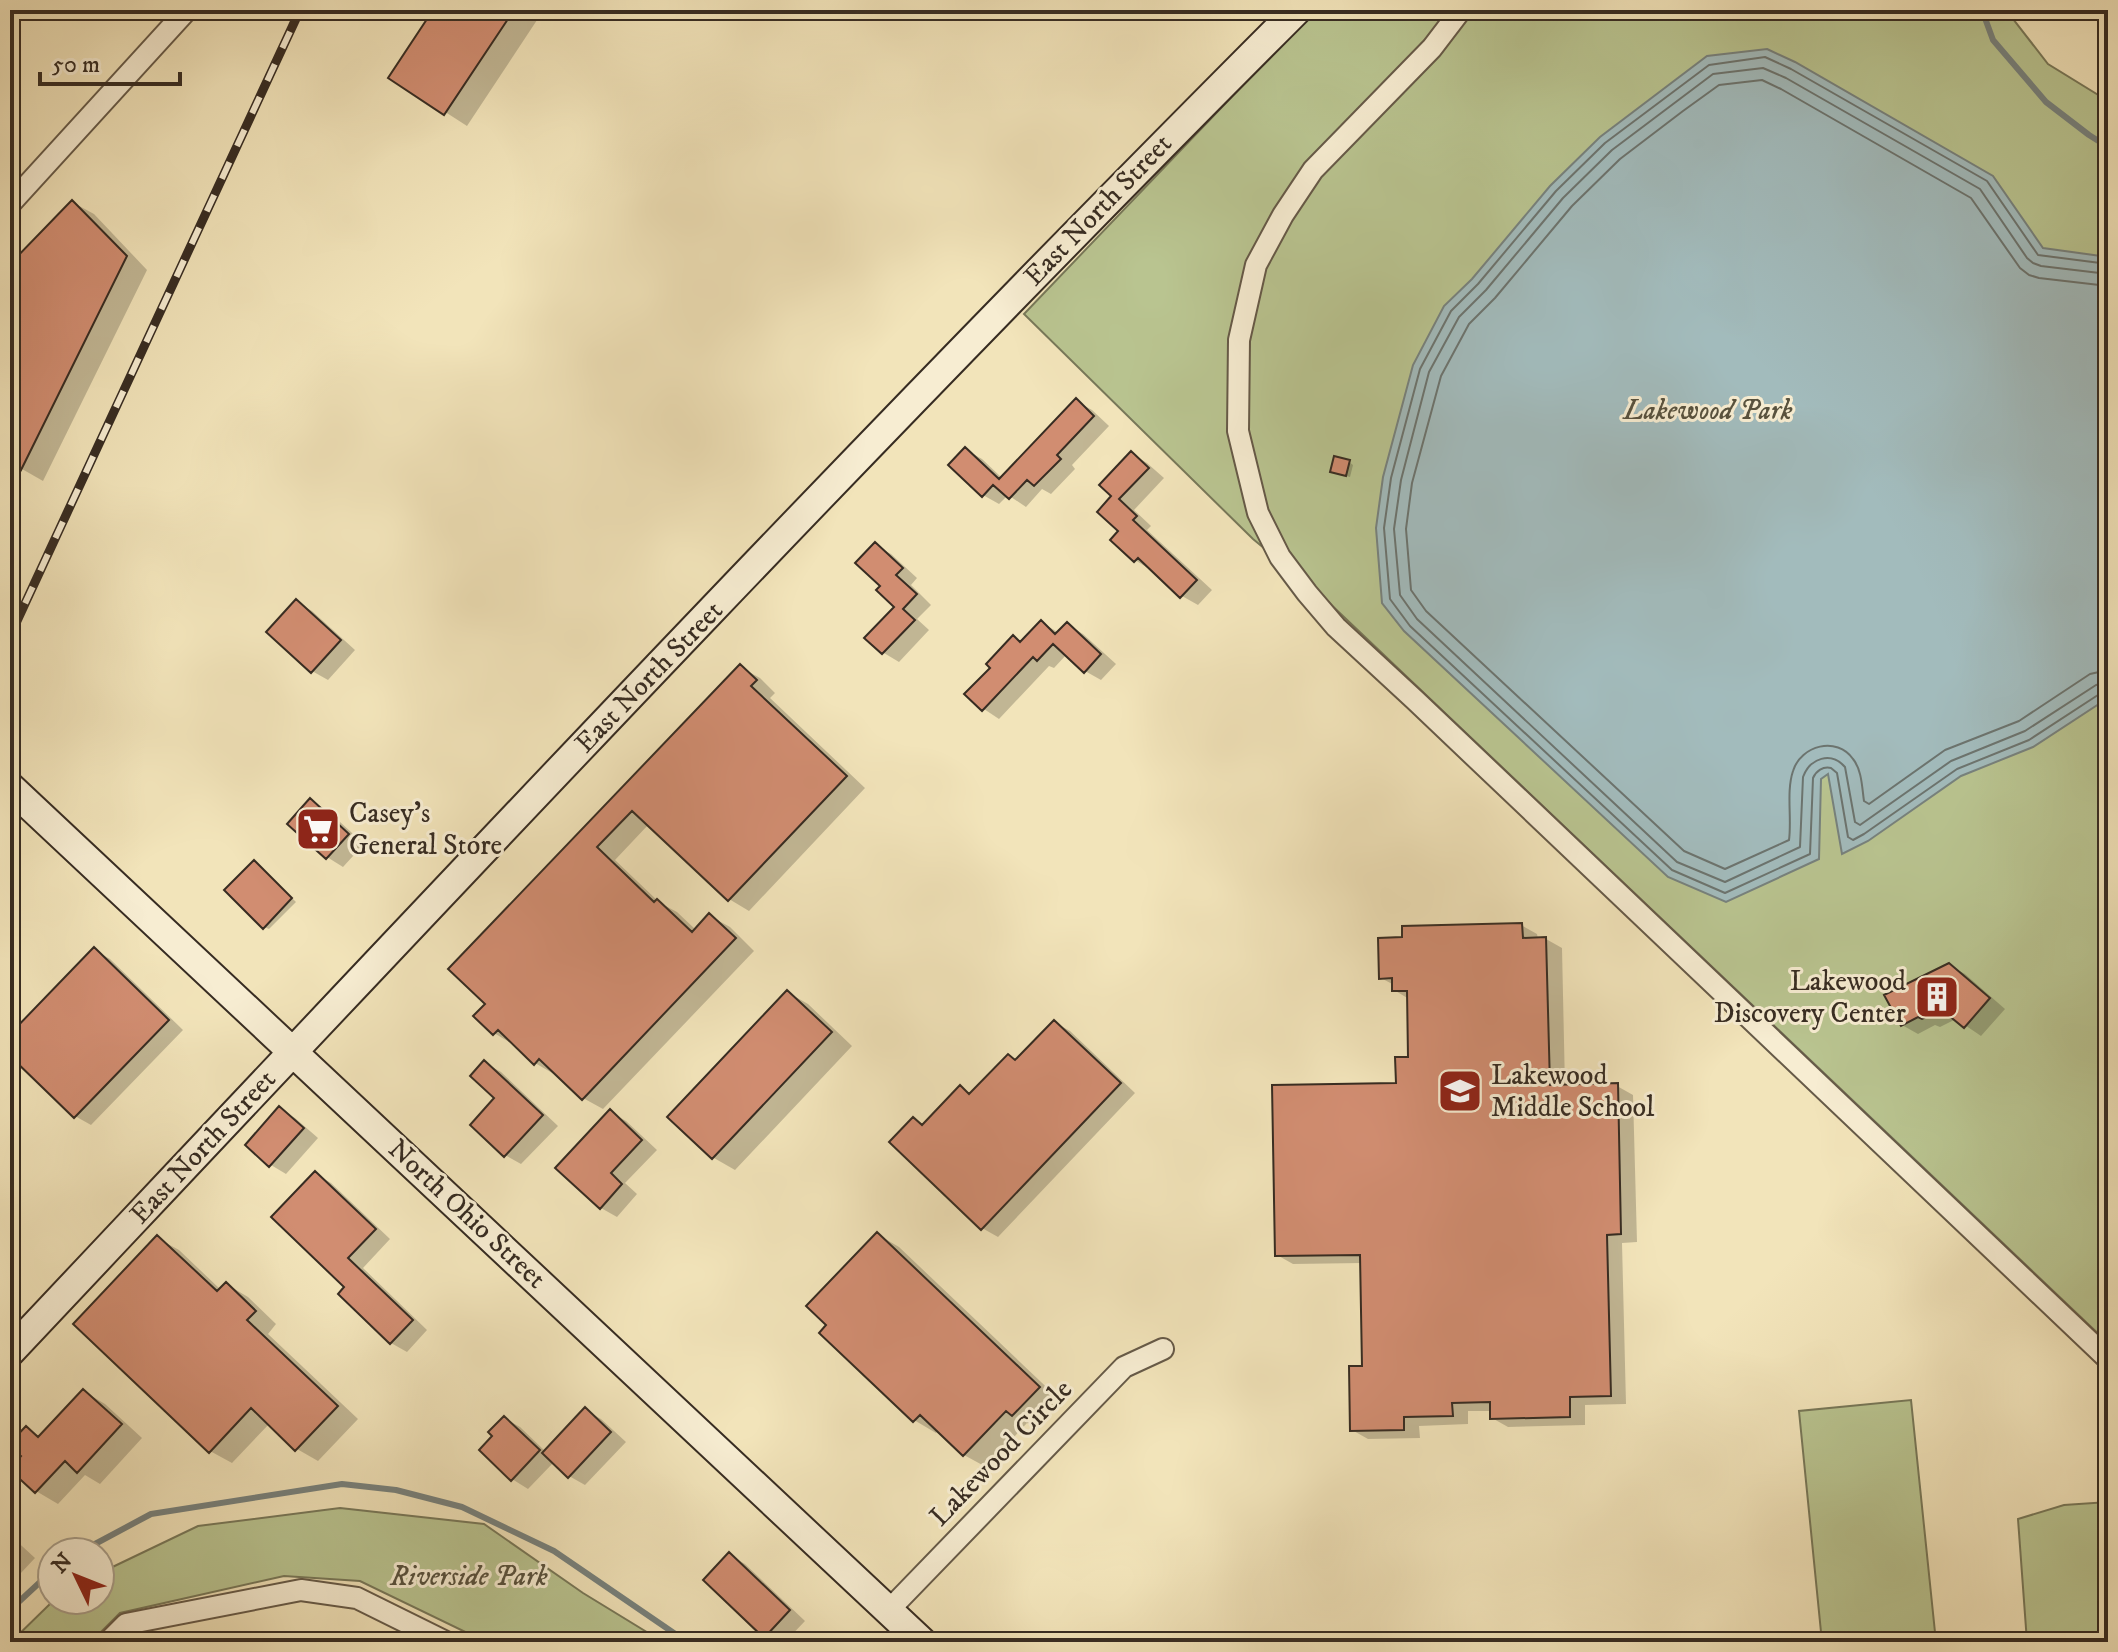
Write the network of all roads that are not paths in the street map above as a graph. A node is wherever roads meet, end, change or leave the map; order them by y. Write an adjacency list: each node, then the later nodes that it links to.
1 (187, 10): 4 (street)
2 (1297, 10): 6 (street, East North Street)
3 (1461, 10): 9 (street)
4 (10, 204)
5 (10, 787): 6 (street, North Ohio Street)
6 (293, 1051): 8 (street, East North Street); 10 (street, North Ohio Street)
7 (1163, 1349): 10 (street, Lakewood Circle)
8 (10, 1352)
9 (2108, 1359)
10 (889, 1610): 13 (street, North Ohio Street)
11 (108, 1642): 12 (street)
12 (446, 1642)
13 (922, 1642)

